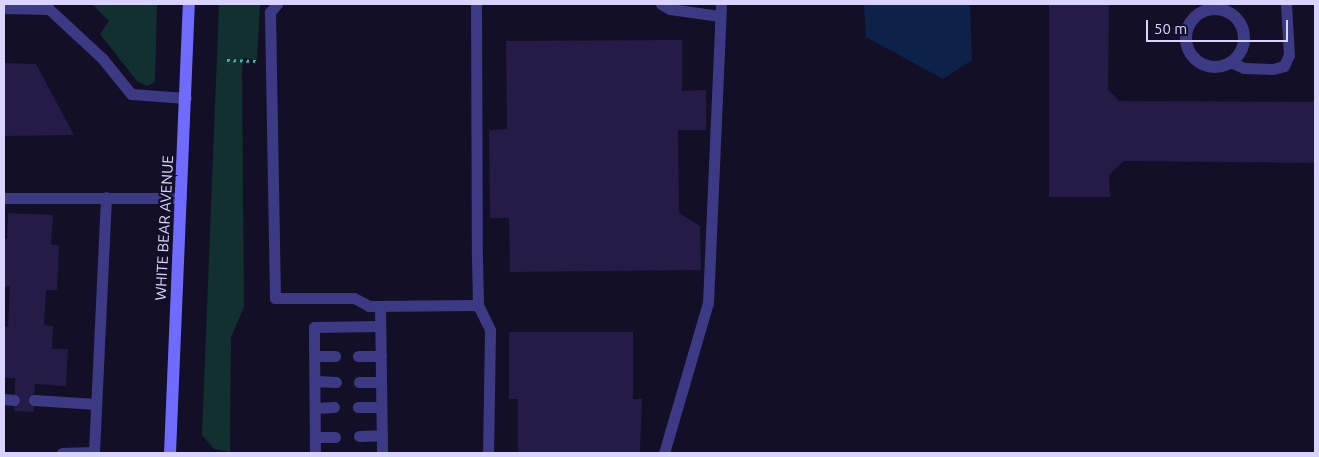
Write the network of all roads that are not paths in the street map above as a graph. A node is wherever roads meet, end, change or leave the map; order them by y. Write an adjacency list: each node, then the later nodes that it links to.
1 (190, 4): 11 (main road, WHITE BEAR AVENUE)
2 (277, 4): 16 (lane)
3 (476, 4): 15 (lane)
4 (661, 4): 9 (lane)
5 (721, 4): 9 (lane)
6 (1286, 4): 10 (lane)
7 (1215, 6): 10 (street); 10 (street)
8 (4, 8): 11 (lane)
9 (720, 16): 42 (lane)
10 (1230, 62)
11 (186, 98): 14 (main road, WHITE BEAR AVENUE)
12 (106, 197): 13 (lane); 14 (lane); 27 (lane)
13 (4, 198)
14 (182, 198): 38 (main road, WHITE BEAR AVENUE)
15 (478, 305): 16 (lane); 41 (lane)
16 (380, 306): 17 (lane)
17 (380, 326): 18 (lane); 21 (lane)
18 (315, 356): 19 (lane); 22 (lane)
19 (335, 356)
20 (358, 356): 21 (lane)
21 (381, 356): 25 (lane)
22 (315, 382): 23 (lane); 28 (lane)
23 (336, 382)
24 (359, 382): 25 (lane)
25 (381, 382): 31 (lane)
26 (34, 400): 27 (lane)
27 (96, 404): 37 (lane)
28 (315, 408): 29 (lane); 34 (lane)
29 (334, 408)
30 (358, 408): 31 (lane)
31 (381, 408): 32 (lane)
32 (382, 435): 33 (lane); 40 (lane)
33 (359, 436)
34 (315, 437): 35 (lane); 39 (lane)
35 (335, 437)
36 (62, 453): 37 (lane)
37 (94, 453)
38 (170, 453)
39 (315, 453)
40 (382, 453)
41 (488, 453)
42 (664, 453)

